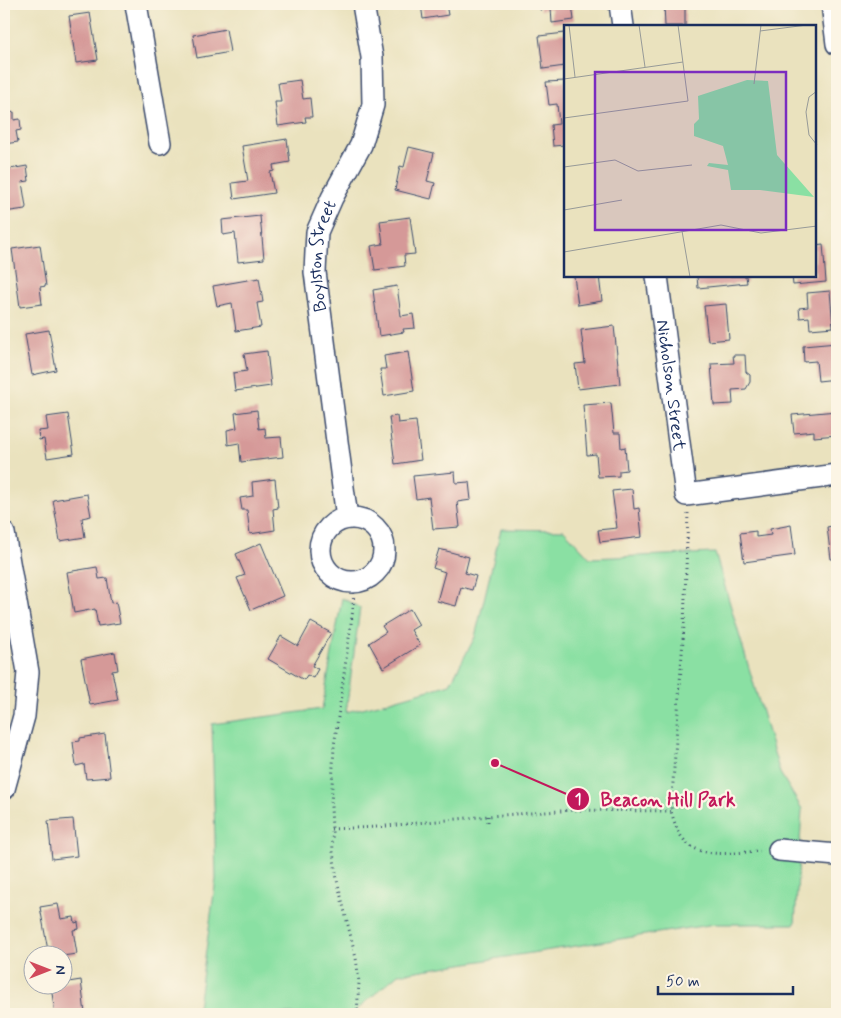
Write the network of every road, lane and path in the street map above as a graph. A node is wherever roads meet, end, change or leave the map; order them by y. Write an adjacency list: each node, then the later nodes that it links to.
1 (136, 4): 7 (street)
2 (363, 4): 11 (street, Boylston Street)
3 (620, 4): 5 (street)
4 (832, 4): 6 (street)
5 (623, 25)
6 (837, 44)
7 (160, 144)
8 (657, 278): 10 (street, Nicholson Street)
9 (837, 475): 10 (street)
10 (686, 495): 15 (path)
11 (347, 518): 13 (street); 13 (street)
12 (4, 533): 14 (street)
13 (354, 583): 18 (path)
14 (4, 789)
15 (671, 811): 16 (path); 19 (path)
16 (488, 816): 17 (path); 18 (path)
17 (488, 824)
18 (331, 829): 21 (path)
19 (780, 850): 20 (street)
20 (837, 855)
21 (357, 1014)

